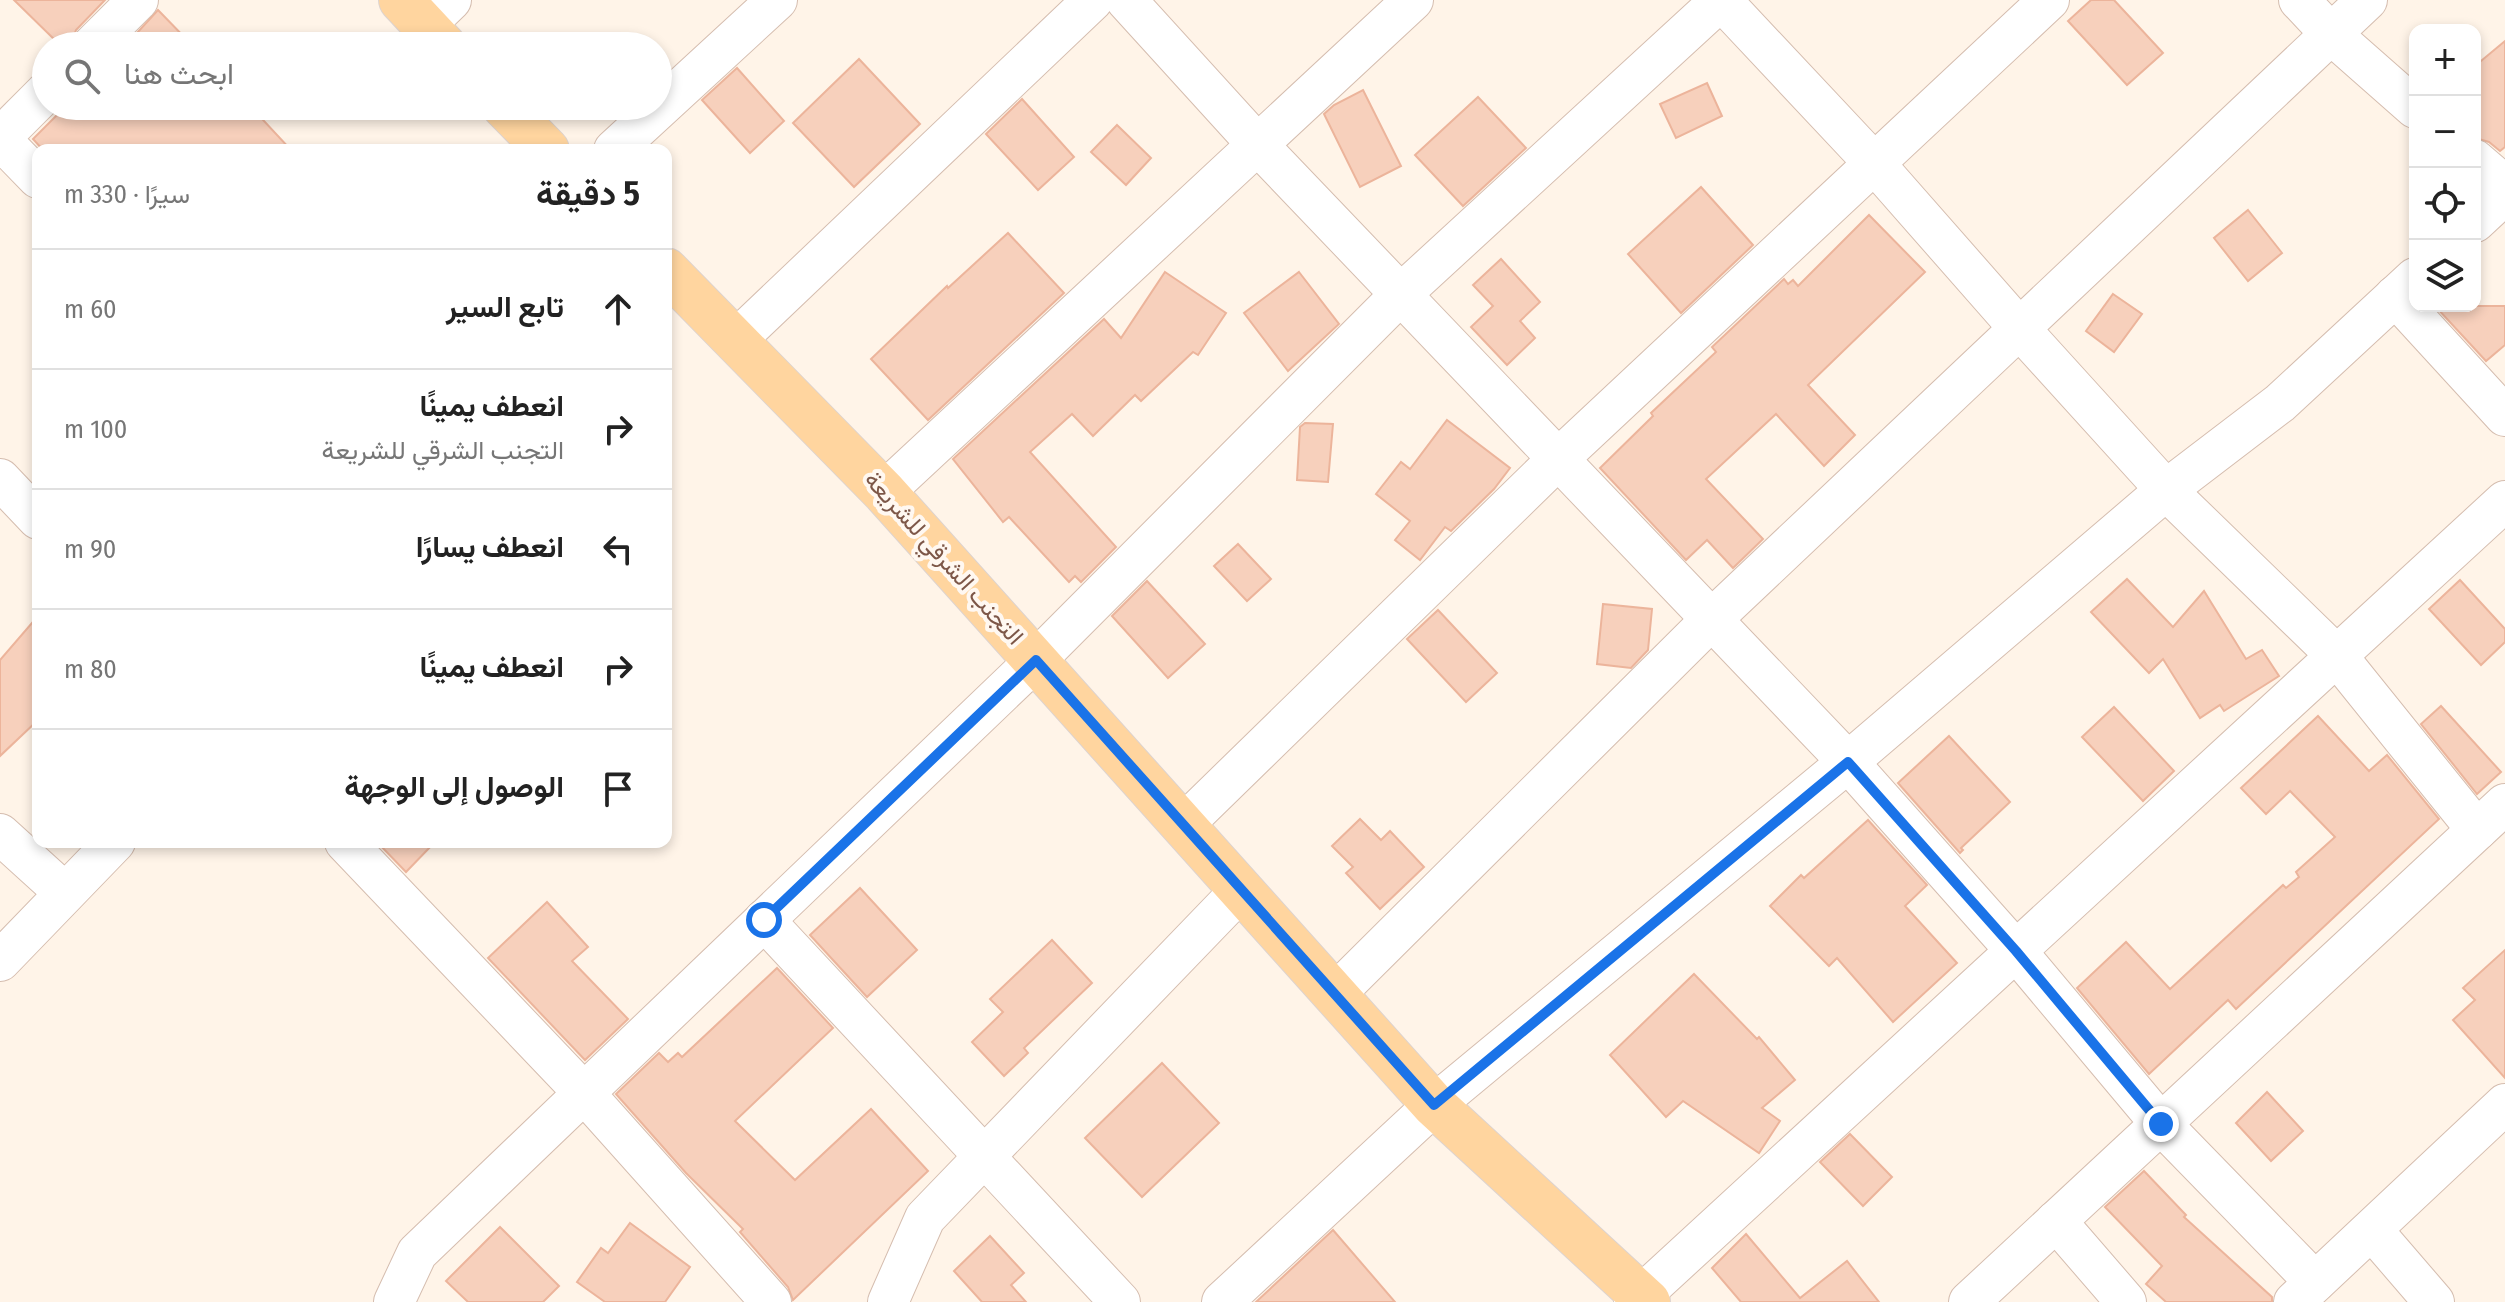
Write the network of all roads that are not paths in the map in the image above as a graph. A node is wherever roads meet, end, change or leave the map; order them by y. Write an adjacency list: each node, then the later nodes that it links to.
1 (138, 0): 10 (street)
2 (777, 0): 12 (street)
3 (1093, 0): 31 (street)
4 (1126, 0): 20 (street)
5 (1413, 0): 20 (street)
6 (1721, 0): 21 (street); 29 (street)
7 (2049, 0): 21 (street)
8 (2299, 0): 11 (street)
9 (2367, 0): 11 (street)
10 (106, 32)
11 (2331, 34): 13 (street); 30 (street)
12 (672, 97)
13 (2409, 103)
14 (32, 106): 17 (street)
15 (518, 120): 18 (main road)
16 (647, 120): 19 (street)
17 (0, 139): 23 (street)
18 (541, 144)
19 (621, 144)
20 (1257, 144): 29 (street); 36 (street)
21 (1874, 163): 30 (street); 33 (street)
22 (2481, 165): 24 (street)
23 (32, 172)
24 (2505, 186)
25 (2505, 194): 26 (street)
26 (2481, 216)
27 (672, 277): 31 (main road, التجنب الشرقي للشريعة)
28 (2405, 287): 32 (street); 35 (street)
29 (1401, 294): 33 (street); 41 (street)
30 (2019, 328): 35 (street); 39 (street)
31 (736, 340): 36 (main road, التجنب الشرقي للشريعة)
32 (2505, 416)
33 (1558, 459): 39 (street); 44 (street)
34 (0, 479): 38 (street)
35 (2166, 490): 40 (street); 42 (street)
36 (884, 492): 41 (main road, التجنب الشرقي للشريعة)
37 (2505, 501): 40 (street)
38 (32, 513)
39 (1712, 619): 42 (street); 53 (street)
40 (2337, 656): 43 (street); 51 (street)
41 (1036, 660): 44 (main road, التجنب الشرقي للشريعة); 50 (street)
42 (1848, 762): 51 (street); 56 (street)
43 (2491, 817): 57 (street)
44 (1184, 824): 48 (main road, التجنب الشرقي للشريعة)
45 (0, 834): 49 (street)
46 (109, 848): 49 (street)
47 (351, 848): 54 (street)
48 (1242, 889): 53 (main road, التجنب الشرقي للشريعة); 58 (street)
49 (65, 893): 52 (street)
50 (764, 920): 54 (street); 58 (street)
51 (2016, 951): 57 (street); 62 (street)
52 (0, 961)
53 (1335, 994): 56 (main road, التجنب الشرقي للشريعة)
54 (584, 1093): 63 (street); 64 (street)
55 (2505, 1104): 60 (street)
56 (1434, 1105): 62 (main road, التجنب الشرقي للشريعة); 67 (street)
57 (2161, 1124): 59 (street); 61 (street)
58 (985, 1156): 65 (street); 66 (street)
59 (2056, 1221): 68 (street); 69 (street)
60 (2372, 1230): 61 (street); 70 (street)
61 (2304, 1292)
62 (1641, 1300)
63 (394, 1302)
64 (771, 1302)
65 (888, 1302)
66 (1120, 1302)
67 (1222, 1302)
68 (1969, 1302)
69 (2126, 1302)
70 (2434, 1302)

